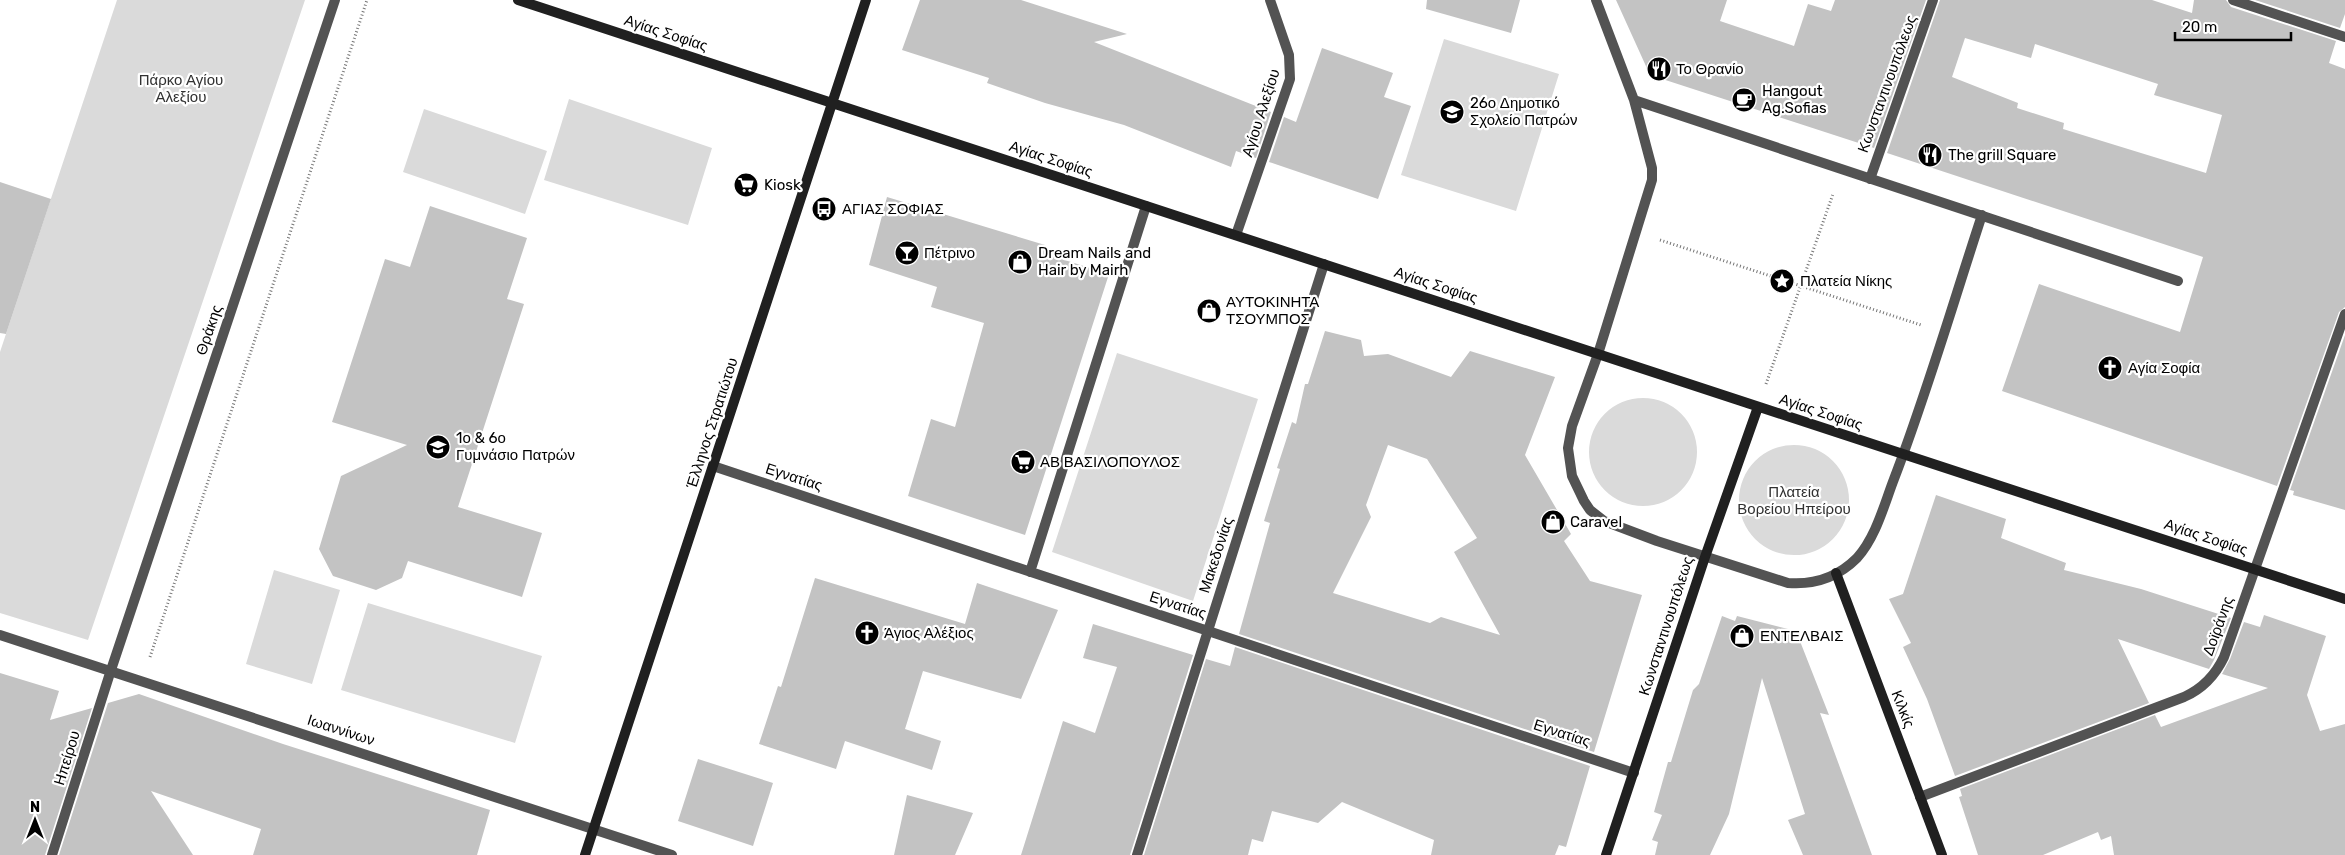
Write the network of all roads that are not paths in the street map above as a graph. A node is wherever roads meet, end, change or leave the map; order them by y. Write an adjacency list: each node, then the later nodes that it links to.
1 (335, 0): 29 (street, Θράκης)
2 (518, 0): 10 (main road, Αγίας Σοφίας)
3 (866, 0): 10 (main road, Έλληνος Στρατιώτου)
4 (1270, 0): 14 (street, Αγίου Αλεξίου)
5 (1596, 0): 9 (street)
6 (1933, 0): 11 (street, Κωνσταντινουπόλεως)
7 (2233, 0): 8 (street)
8 (2345, 37)
9 (1634, 100): 11 (street); 18 (street)
10 (833, 104): 12 (main road, Αγίας Σοφίας); 21 (main road, Έλληνος Στρατιώτου)
11 (1870, 178): 13 (street)
12 (1146, 206): 14 (main road, Αγίας Σοφίας); 24 (street)
13 (1982, 215): 16 (street); 20 (street)
14 (1236, 235): 15 (main road, Αγίας Σοφίας)
15 (1324, 264): 18 (main road, Αγίας Σοφίας); 27 (street, Μακεδονίας)
16 (2178, 280)
17 (2345, 314): 23 (street, Δοϊράνης)
18 (1598, 354): 19 (main road, Αγίας Σοφίας); 22 (street)
19 (1758, 407): 20 (main road, Αγίας Σοφίας); 22 (main road, Κωνσταντινουπόλεως)
20 (1904, 455): 23 (main road, Αγίας Σοφίας); 25 (street)
21 (713, 466): 24 (street, Εγνατίας); 32 (main road, Έλληνος Στρατιώτου)
22 (1705, 557): 25 (street); 30 (main road, Κωνσταντινουπόλεως)
23 (2255, 569): 26 (main road, Αγίας Σοφίας); 31 (street, Δοϊράνης)
24 (1030, 572): 27 (street, Εγνατίας)
25 (1836, 574): 31 (main road, Κιλκίς)
26 (2345, 599)
27 (1208, 631): 30 (street, Εγνατίας); 36 (street, Μακεδονίας)
28 (0, 635): 29 (street, Ιωαννίνων)
29 (110, 670): 32 (street, Ιωαννίνων); 33 (street, Ηπείρου)
30 (1634, 773): 37 (main road, Κωνσταντινουπόλεως)
31 (1920, 797): 38 (main road, Κιλκίς)
32 (593, 829): 34 (main road, Έλληνος Στρατιώτου); 35 (street, Ιωαννίνων)
33 (52, 855)
34 (585, 855)
35 (672, 855)
36 (1136, 855)
37 (1606, 855)
38 (1942, 855)

